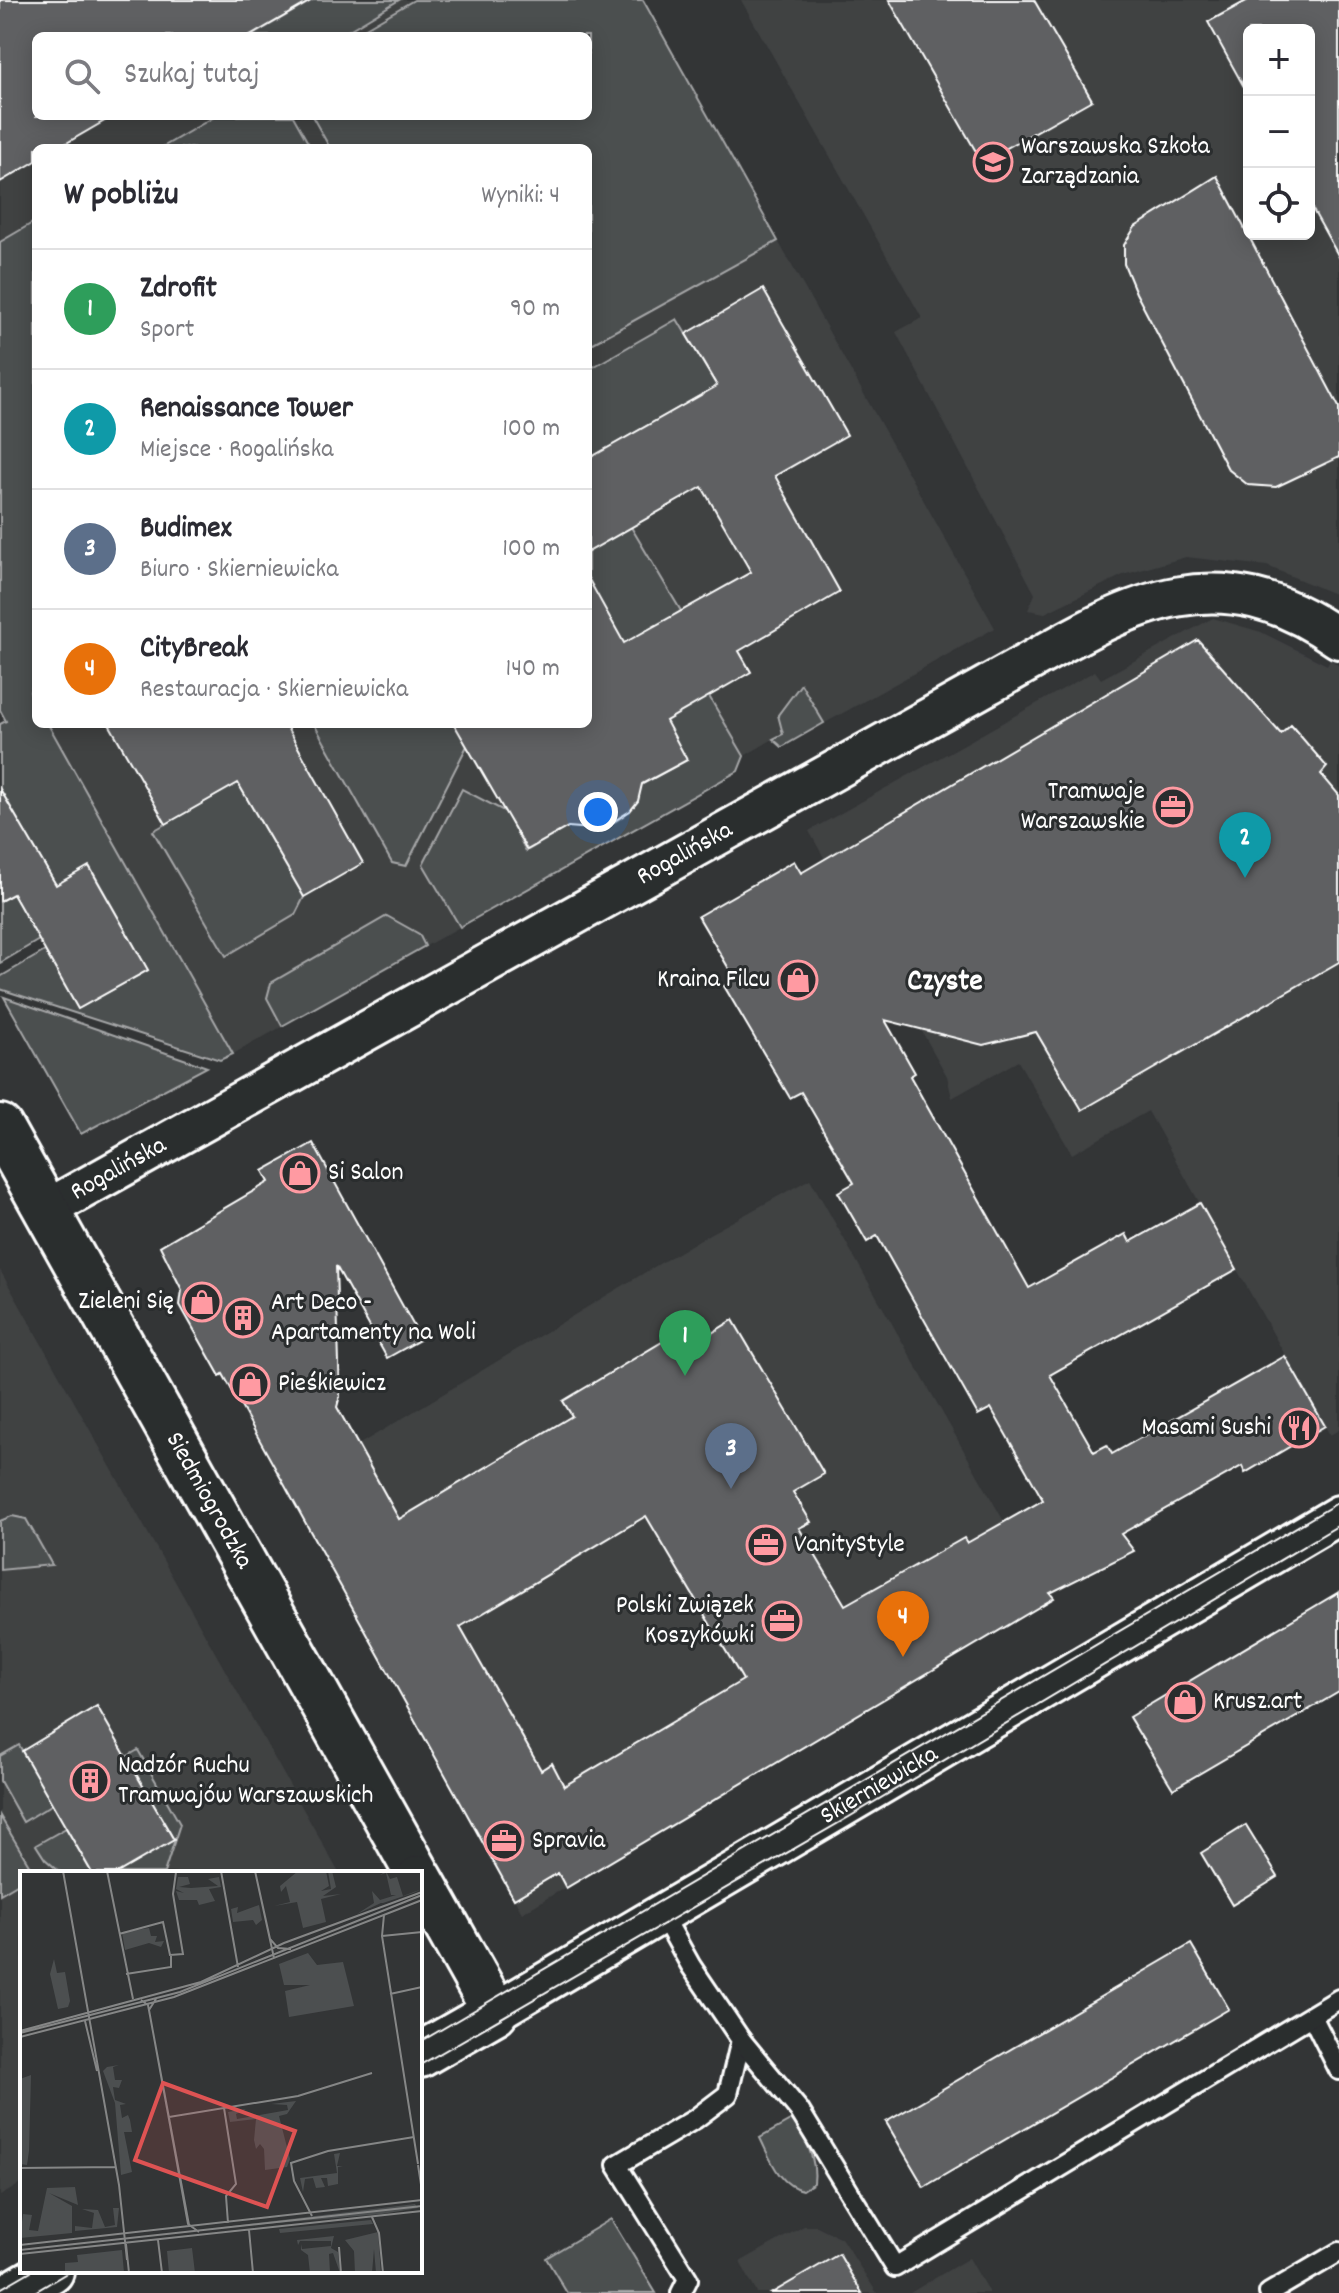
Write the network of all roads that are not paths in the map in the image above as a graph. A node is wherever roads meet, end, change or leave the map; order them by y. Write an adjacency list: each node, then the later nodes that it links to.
1 (1339, 639): 3 (street, Rogalińska)
2 (0, 1127): 3 (street, Siedmiogrodzka)
3 (47, 1209): 5 (street, Siedmiogrodzka)
4 (1339, 1515): 7 (street, Skierniewicka)
5 (417, 1871)
6 (422, 1880): 9 (street, Siedmiogrodzka)
7 (661, 1912): 9 (street, Skierniewicka); 11 (lane)
8 (1339, 1999): 10 (lane)
9 (495, 2012): 12 (street, Skierniewicka)
10 (1312, 2016): 11 (lane); 13 (lane)
11 (741, 2040): 17 (lane)
12 (422, 2054)
13 (1339, 2070)
14 (1339, 2252): 18 (lane)
15 (48, 2273): 16 (street)
16 (13, 2293)
17 (681, 2293)
18 (1269, 2293)

